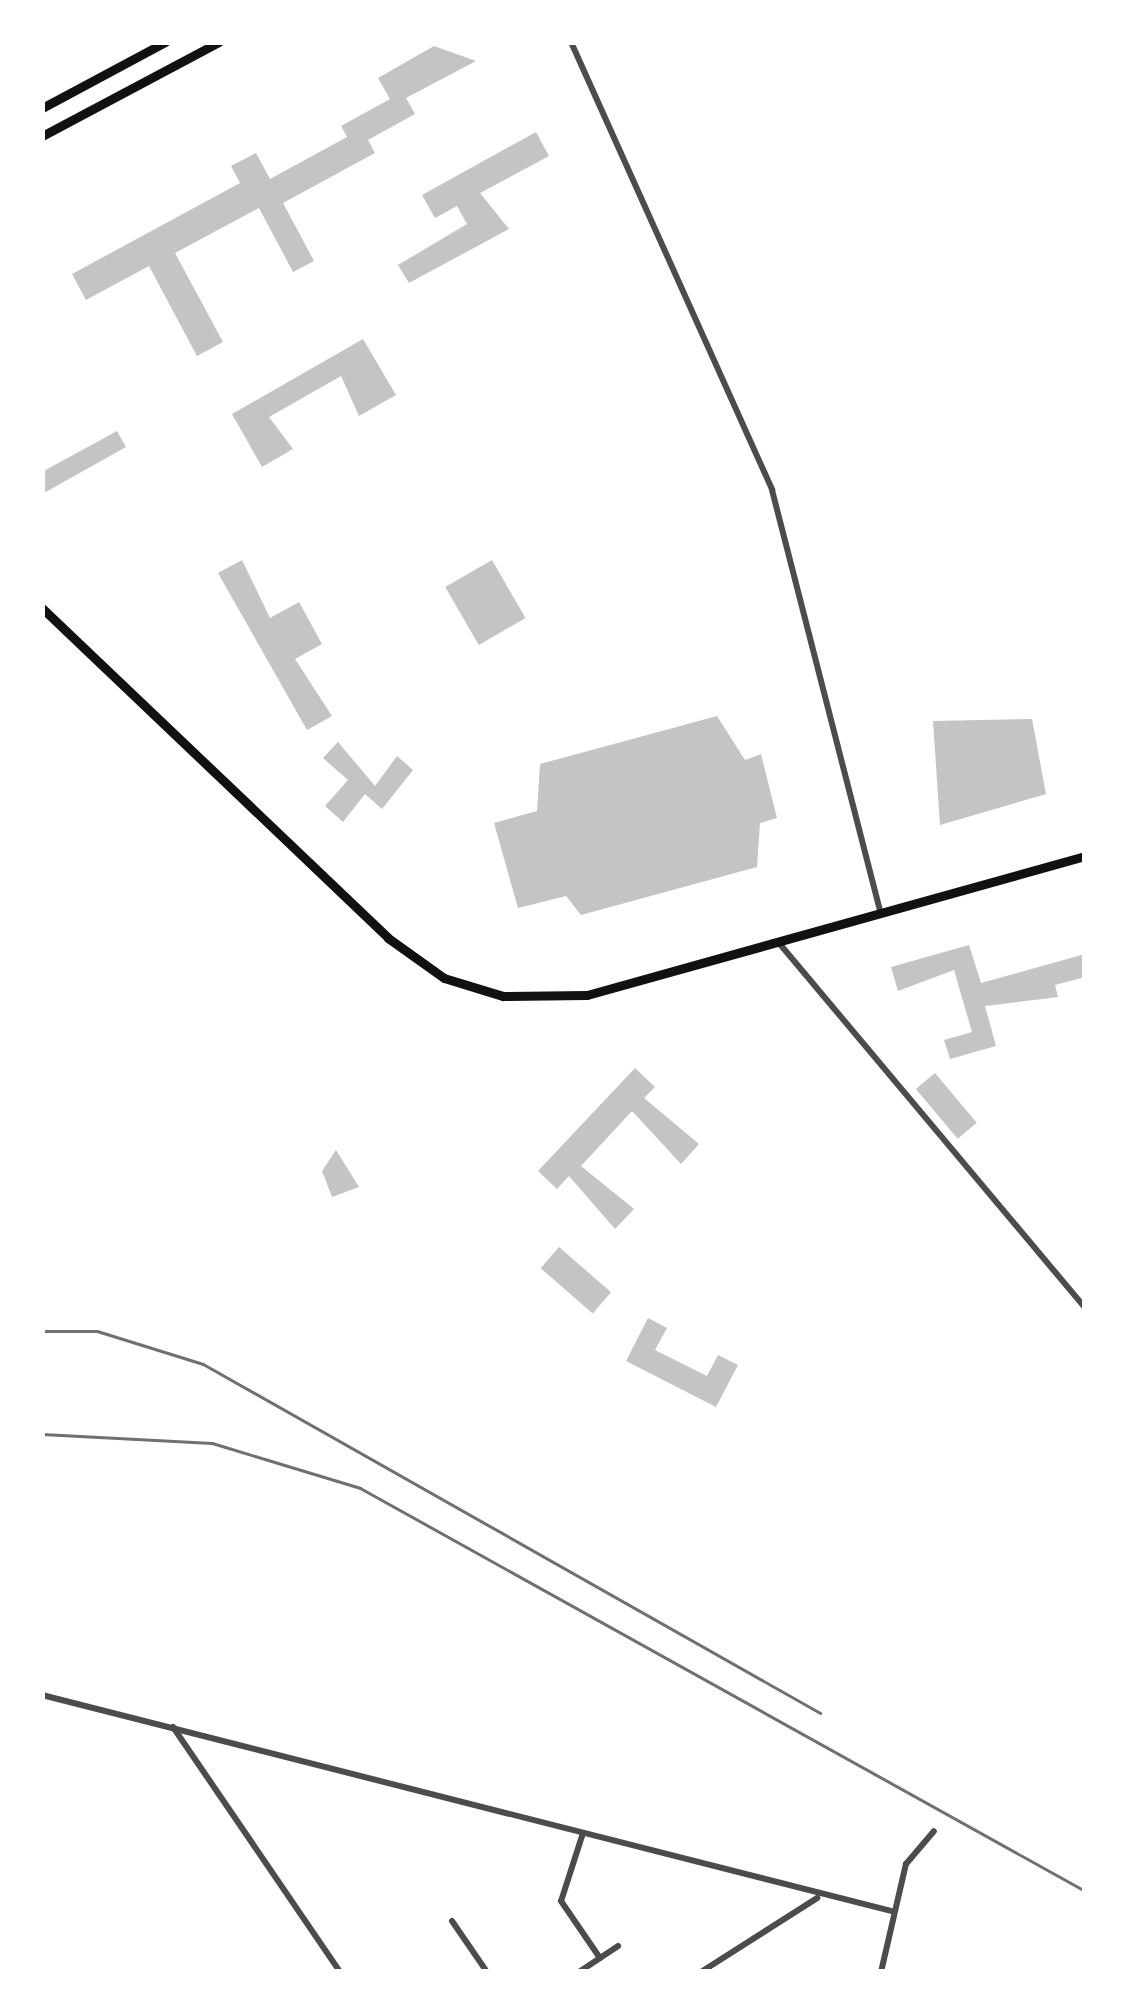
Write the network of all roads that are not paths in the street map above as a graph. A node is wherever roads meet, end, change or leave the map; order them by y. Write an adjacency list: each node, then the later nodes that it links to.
1 (165, 42): 4 (main road)
2 (219, 42): 5 (main road)
3 (571, 42): 8 (street)
4 (42, 108)
5 (42, 136)
6 (42, 608): 9 (main road)
7 (1085, 856): 8 (main road)
8 (880, 913): 9 (main road)
9 (776, 940): 10 (street)
10 (1085, 1308)
11 (42, 1695): 12 (street)
12 (171, 1724): 14 (street); 20 (street)
13 (934, 1831): 16 (street)
14 (584, 1832): 15 (street); 19 (street)
15 (818, 1898): 16 (street); 23 (street)
16 (891, 1911): 24 (street)
17 (452, 1921): 21 (street)
18 (618, 1946): 19 (street)
19 (600, 1958): 22 (street)
20 (340, 1972)
21 (487, 1972)
22 (579, 1972)
23 (701, 1972)
24 (881, 1972)

